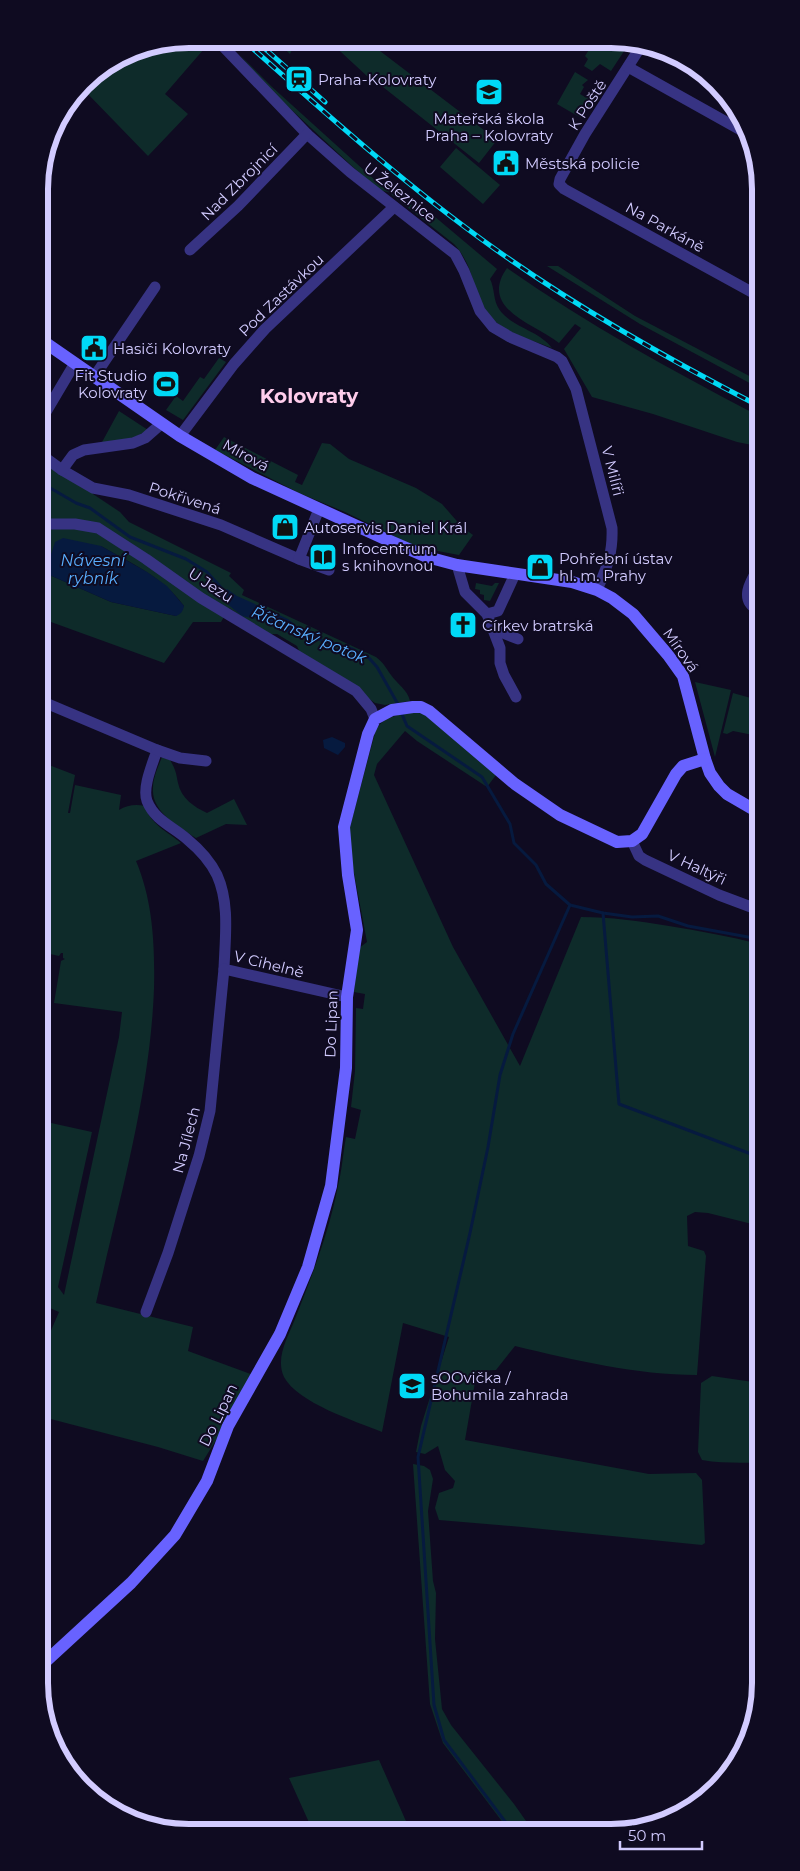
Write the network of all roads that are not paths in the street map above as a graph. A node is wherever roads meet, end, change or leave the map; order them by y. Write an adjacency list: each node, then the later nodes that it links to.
1 (224, 47): 5 (street, U Železnice)
2 (638, 50): 3 (street, K Poště)
3 (628, 68): 4 (street); 6 (street, K Poště)
4 (739, 129)
5 (307, 134): 7 (street, U Železnice); 8 (street, Nad Zbrojnicí)
6 (559, 184): 10 (street, Na Parkáně)
7 (394, 207): 12 (street, U Železnice); 17 (street, Pod Zastávkou)
8 (190, 250)
9 (155, 287): 14 (street)
10 (752, 292)
11 (48, 344): 13 (street, Mírová)
12 (562, 361): 27 (street, V Milíři)
13 (75, 363): 14 (street, Mírová); 15 (street)
14 (94, 376): 16 (street, Mírová)
15 (48, 409)
16 (161, 424): 17 (street, Mírová); 19 (street)
17 (180, 436): 20 (street, Mírová)
18 (48, 460): 19 (street, Pokřivená)
19 (62, 470): 22 (street, Pokřivená)
20 (318, 509): 22 (street); 23 (street, Mírová)
21 (48, 524): 34 (street, U Jezu)
22 (299, 559): 24 (street, Pokřivená)
23 (457, 564): 25 (street, Mírová); 29 (street)
24 (329, 570)
25 (515, 574): 27 (street, Mírová); 29 (street)
26 (752, 582): 28 (street)
27 (597, 590): 36 (street, Mírová)
28 (752, 605)
29 (487, 614): 30 (street)
30 (493, 629): 31 (street); 32 (street)
31 (518, 639)
32 (516, 697)
33 (48, 704): 35 (street)
34 (375, 719): 39 (street); 42 (street, Do Lipan)
35 (158, 750): 37 (street); 41 (street, V Cihelně)
36 (705, 759): 38 (street, Mírová); 39 (street)
37 (206, 761)
38 (752, 808)
39 (632, 841): 40 (street, V Haltýři)
40 (752, 908)
41 (224, 969): 42 (street, V Cihelně); 43 (street, Na Jílech)
42 (347, 997): 44 (street, Do Lipan)
43 (146, 1312)
44 (48, 1659)

